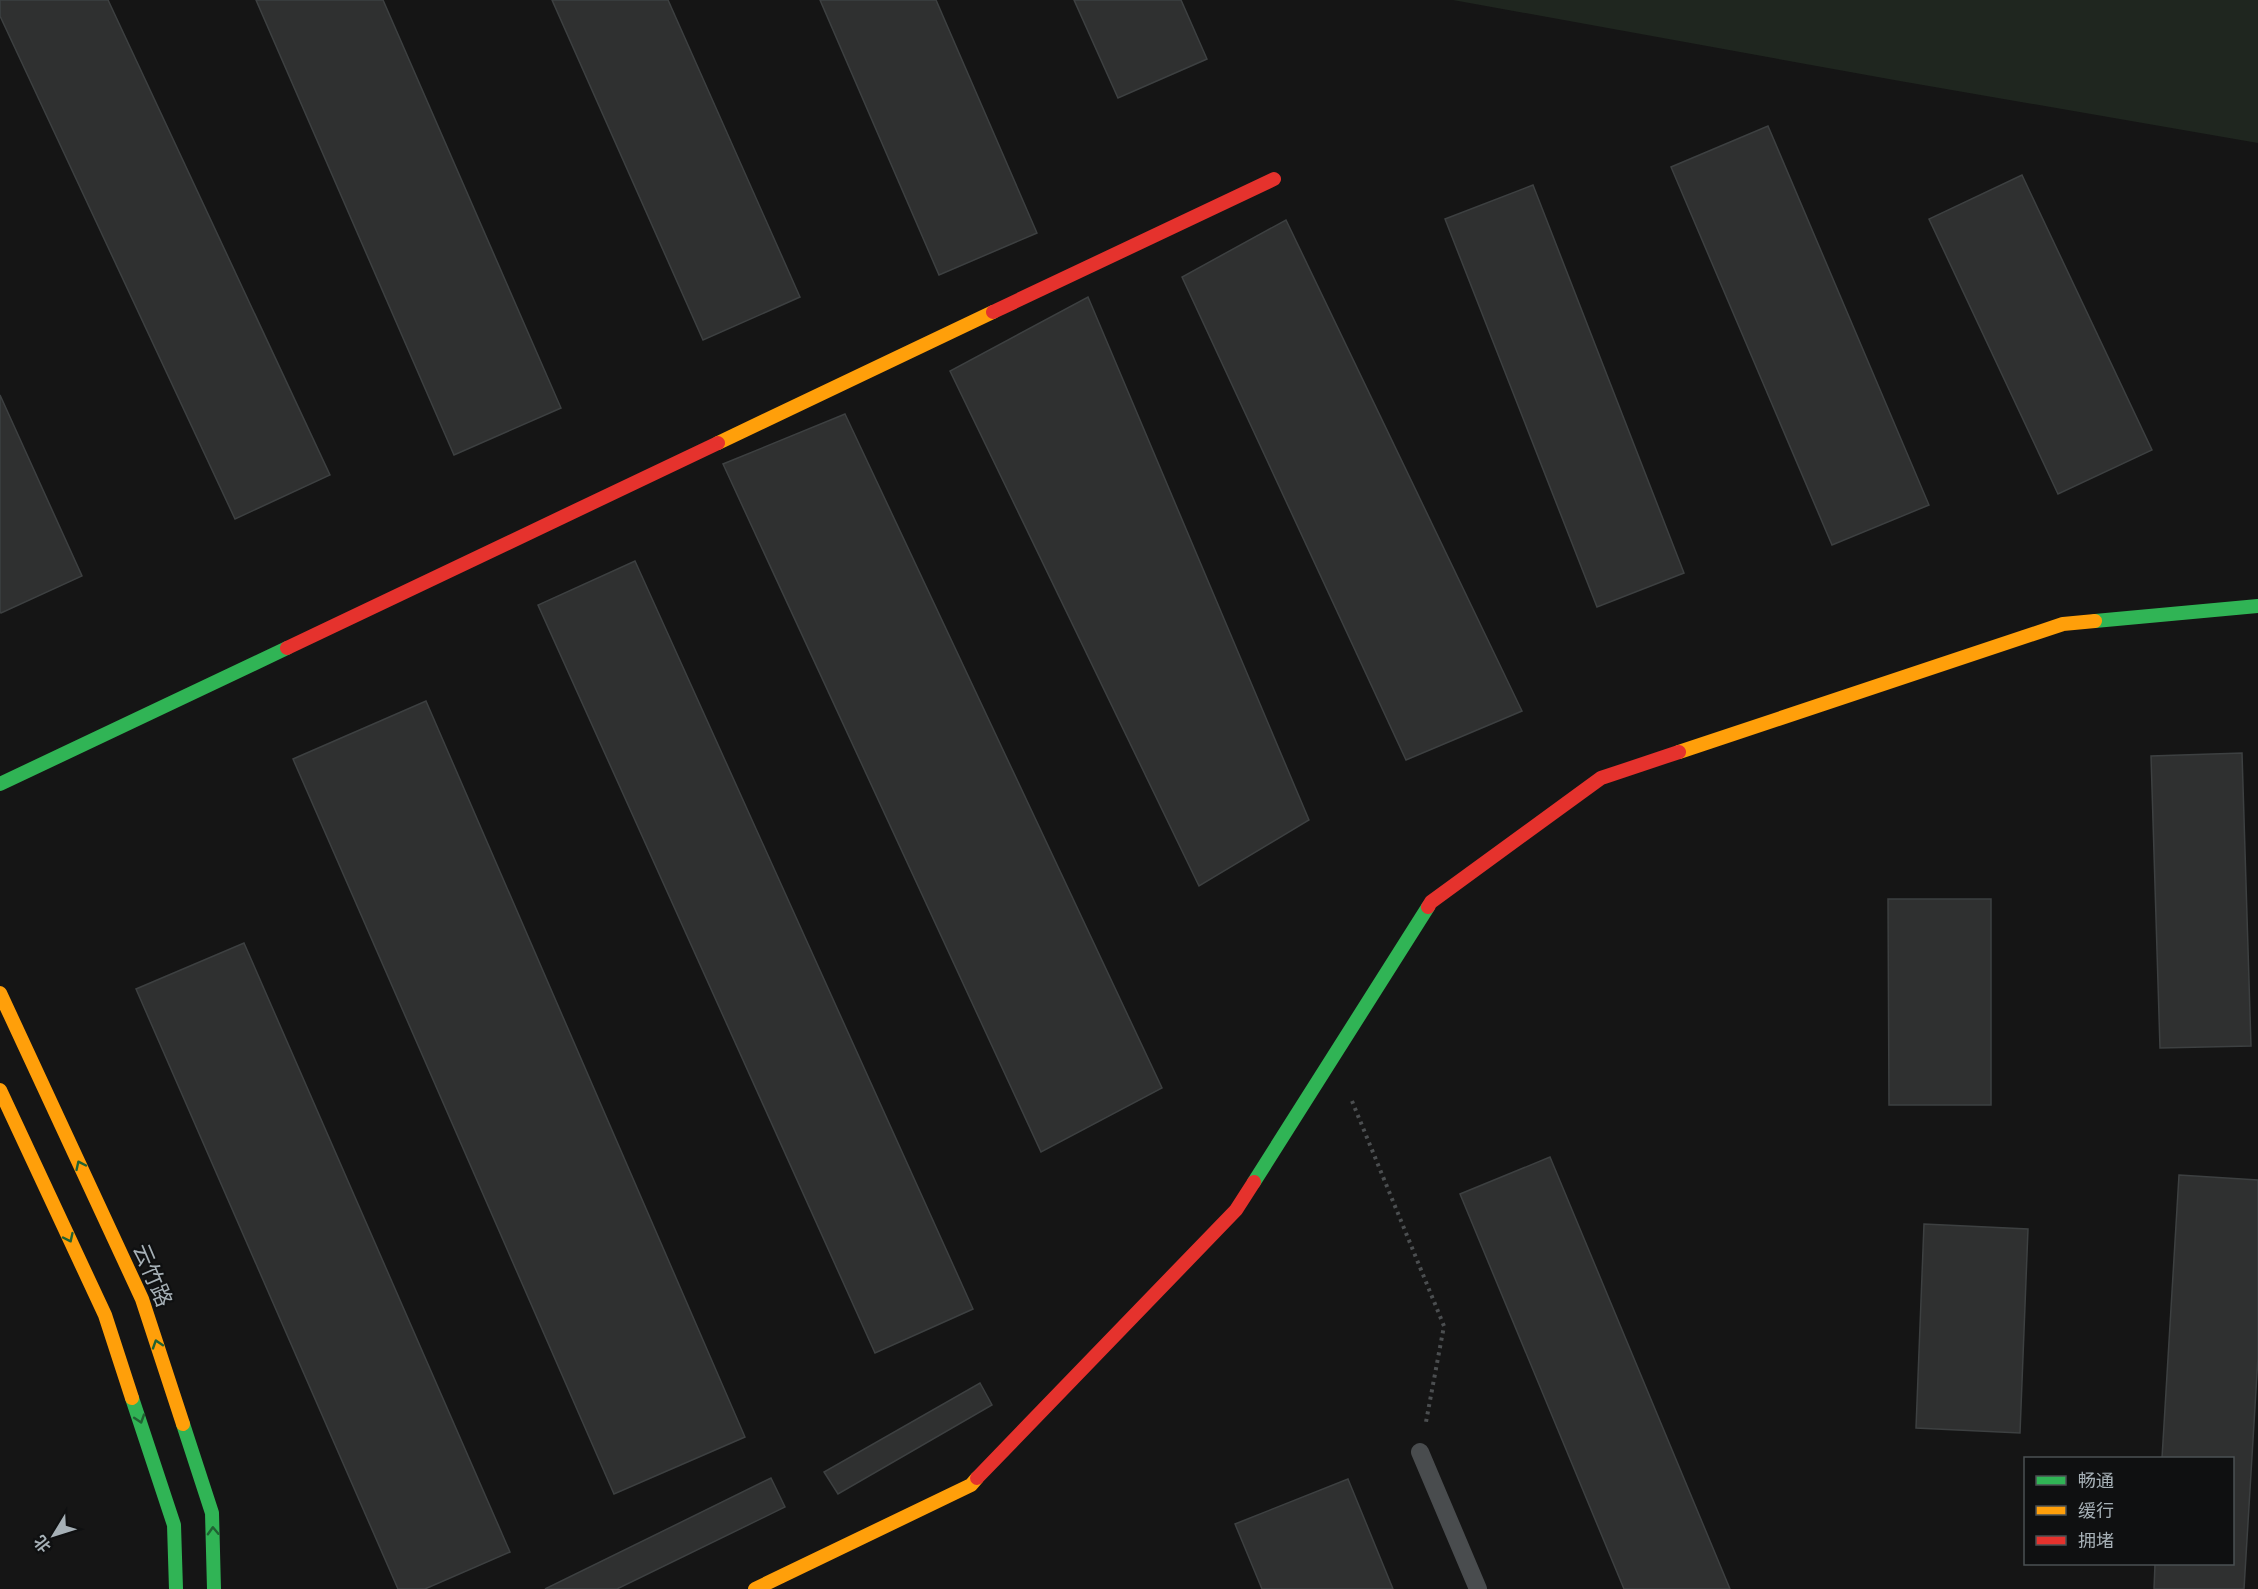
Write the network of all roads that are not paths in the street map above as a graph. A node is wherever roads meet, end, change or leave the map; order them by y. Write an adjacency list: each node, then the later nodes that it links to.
1 (1274, 179): 3 (street)
2 (2258, 606): 9 (street)
3 (0, 784)
4 (0, 993): 8 (street, 云竹路, one-way to 4)
5 (0, 1090): 7 (street, one-way to 7)
6 (1420, 1452): 10 (lane)
7 (176, 1589)
8 (214, 1589)
9 (755, 1589)
10 (1478, 1589)

